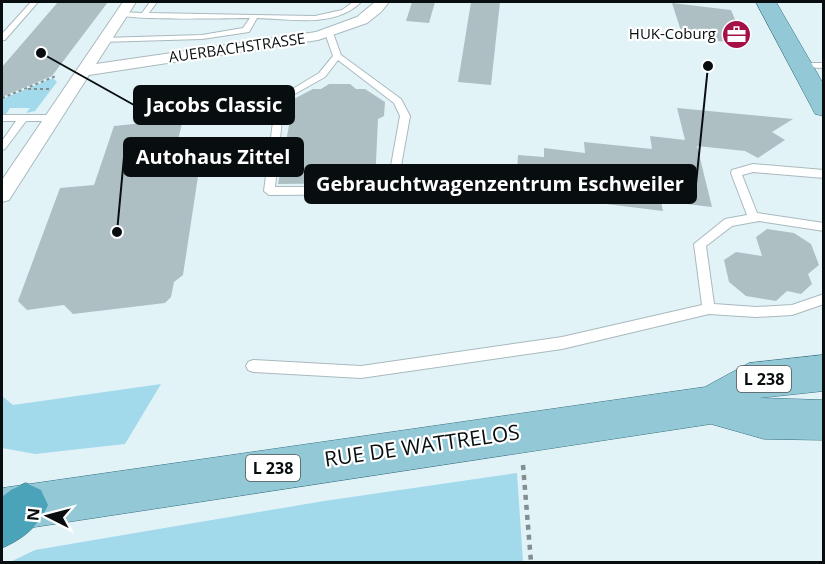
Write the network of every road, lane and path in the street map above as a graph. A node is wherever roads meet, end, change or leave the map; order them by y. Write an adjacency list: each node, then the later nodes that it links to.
1 (34, 2): 10 (lane)
2 (153, 2): 7 (lane)
3 (357, 2): 8 (lane)
4 (382, 2): 9 (street, AUERBACHSTRASSE)
5 (766, 2): 13 (main road)
6 (125, 8): 7 (lane); 11 (street)
7 (144, 15): 8 (lane)
8 (255, 16): 11 (lane)
9 (329, 33): 12 (lane); 15 (street, AUERBACHSTRASSE)
10 (2, 38)
11 (103, 40): 15 (street)
12 (337, 56): 12 (lane)
13 (800, 65): 14 (lane); 19 (main road)
14 (824, 66)
15 (82, 71): 16 (path); 22 (street)
16 (24, 89): 17 (path); 18 (path)
17 (52, 89)
18 (2, 98)
19 (824, 108)
20 (2, 118): 21 (lane)
21 (23, 118): 22 (lane); 23 (lane)
22 (52, 118): 25 (street)
23 (2, 147)
24 (824, 174): 26 (lane)
25 (2, 195)
26 (754, 218): 27 (lane); 29 (lane)
27 (824, 227)
28 (824, 300): 29 (lane)
29 (709, 309): 30 (lane)
30 (253, 366)
31 (824, 372): 32 (main road, RUE DE WATTRELOS / L 238)
32 (711, 405): 33 (main road, RUE DE WATTRELOS / L 238); 34 (main road, RUE DE WATTRELOS / L 238)
33 (824, 420)
34 (521, 432): 35 (main road, RUE DE WATTRELOS / L 238); 36 (path)
35 (8, 508)
36 (531, 562)

